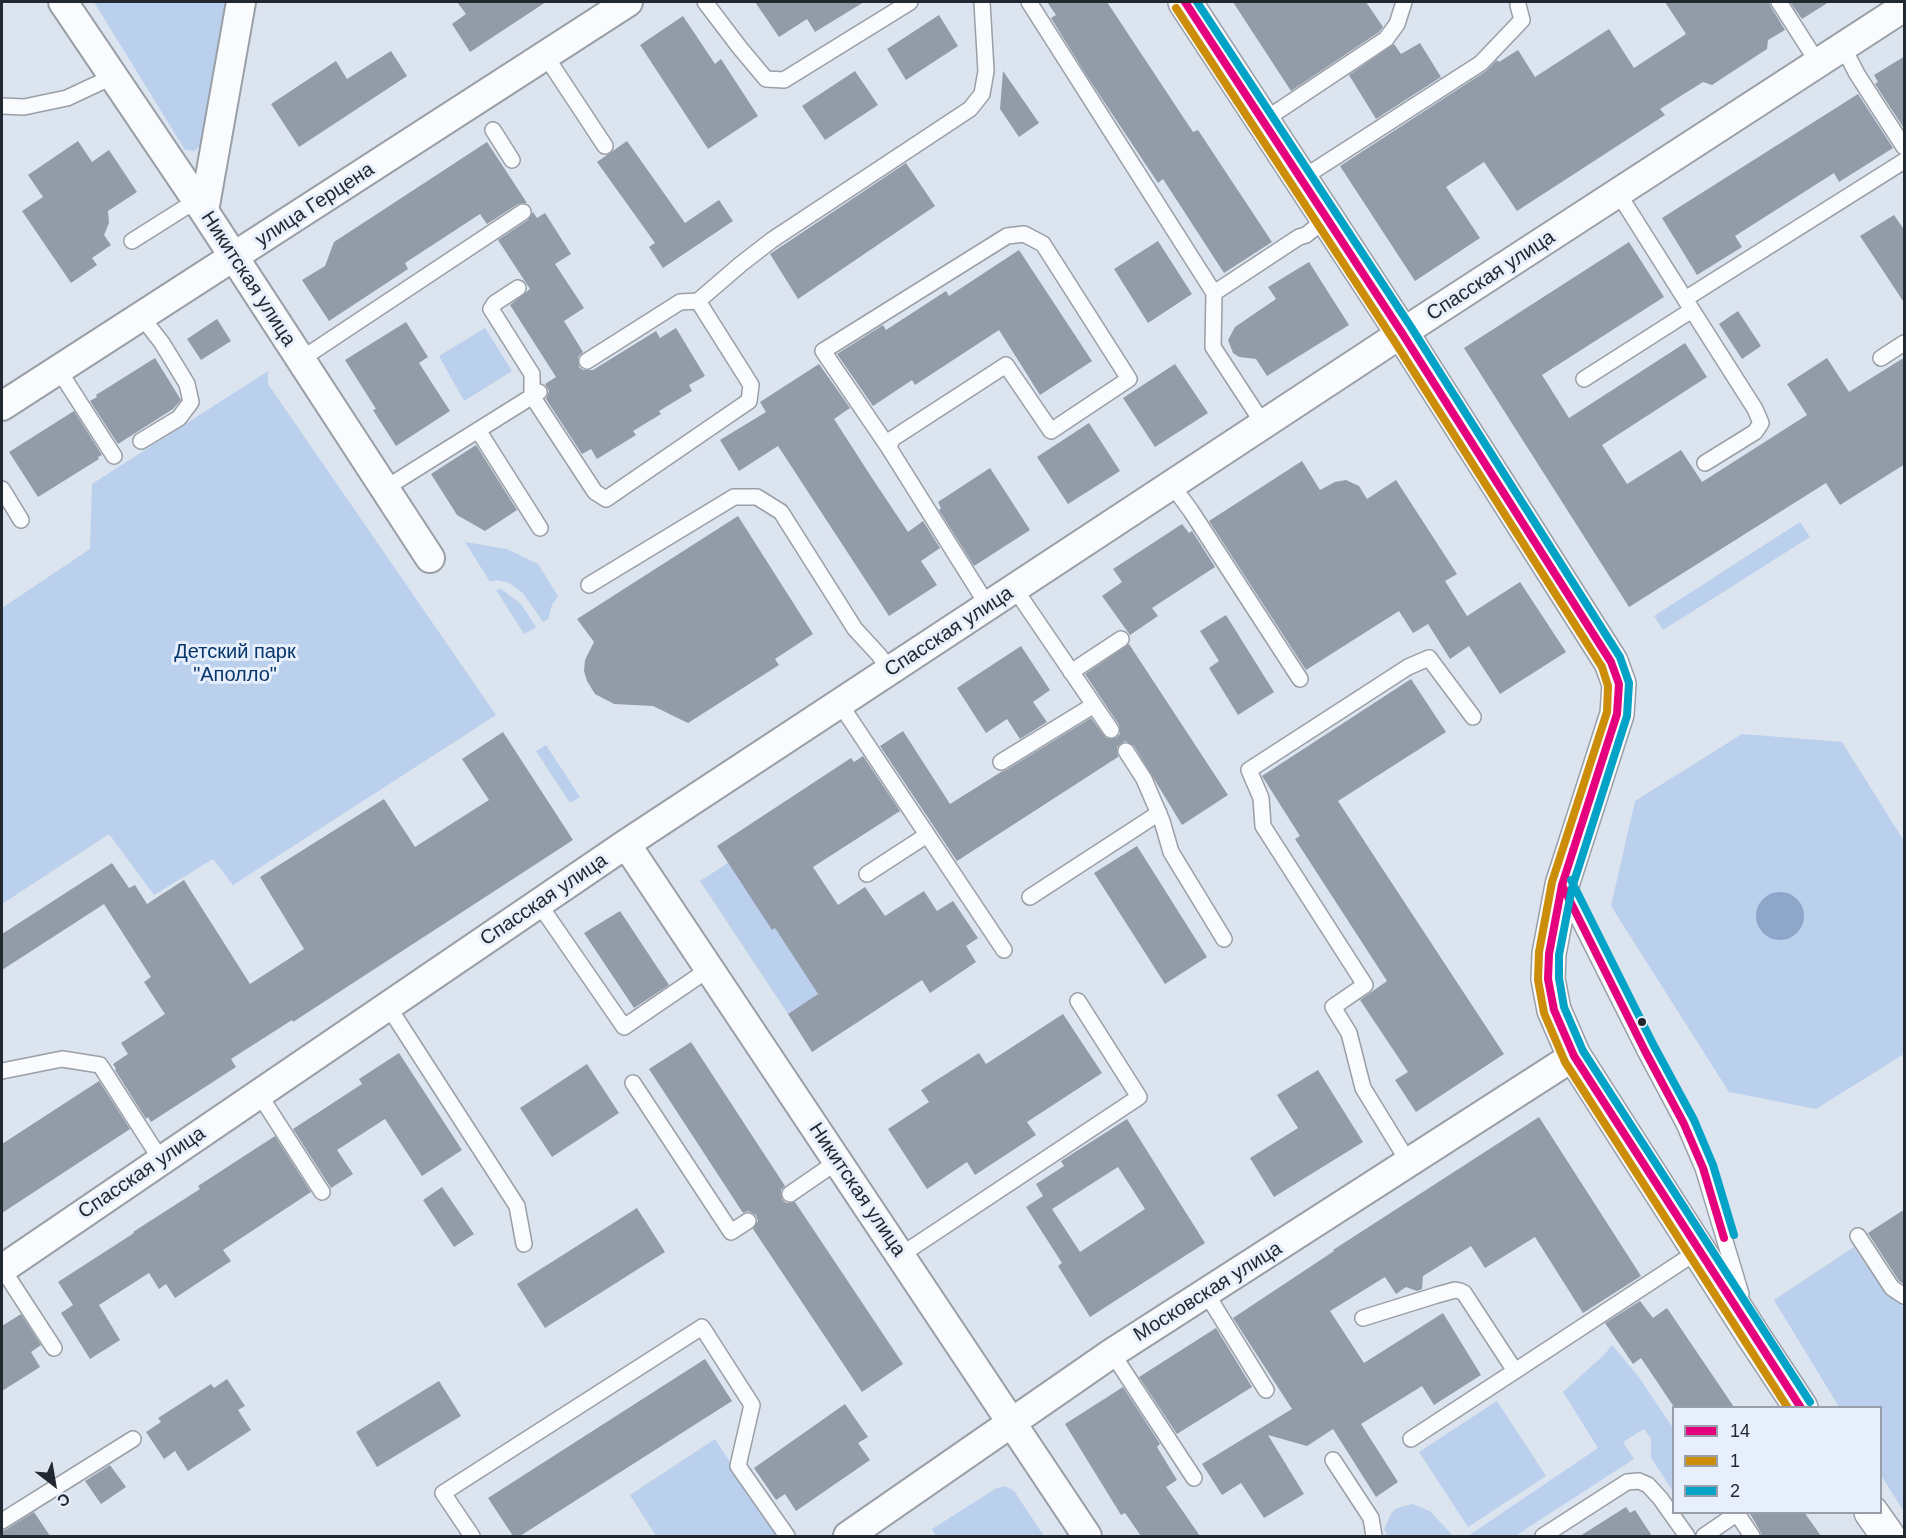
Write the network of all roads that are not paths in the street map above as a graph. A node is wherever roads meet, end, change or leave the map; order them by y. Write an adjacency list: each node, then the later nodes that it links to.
1 (63, 2): 16 (street, Никитская улица)
2 (241, 2): 26 (street)
3 (628, 2): 14 (street, улица Герцена)
4 (705, 2): 5 (lane)
5 (910, 2)
6 (982, 2): 33 (lane)
7 (1029, 2): 32 (lane)
8 (1185, 2): 18 (main road)
9 (1404, 2): 18 (lane)
10 (1779, 2): 15 (lane)
11 (1518, 4): 24 (lane)
12 (1905, 7): 13 (street, Спасская улица)
13 (1843, 47): 15 (street, Спасская улица); 21 (lane)
14 (545, 55): 20 (lane); 30 (street, улица Герцена)
15 (1818, 63): 25 (street, Спасская улица)
16 (114, 76): 17 (lane); 26 (street, Никитская улица)
17 (2, 106)
18 (1263, 121): 24 (main road)
19 (493, 130): 22 (lane)
20 (605, 146)
21 (1905, 147)
22 (512, 160)
23 (1905, 161): 34 (lane)
24 (1301, 179): 28 (main road)
25 (1618, 193): 34 (lane); 36 (street, Спасская улица)
26 (201, 205): 29 (lane); 30 (street, Никитская улица)
27 (523, 212): 39 (lane)
28 (1327, 218): 32 (lane); 36 (main road)
29 (132, 241)
30 (234, 257): 35 (street, улица Герцена); 39 (street, Никитская улица)
31 (518, 288): 43 (lane)
32 (1214, 293): 45 (lane)
33 (698, 301): 40 (lane); 43 (lane)
34 (1688, 305): 42 (lane); 50 (lane)
35 (141, 316): 41 (street, улица Герцена); 47 (lane)
36 (1402, 333): 45 (street, Спасская улица); 74 (main road)
37 (1905, 343): 38 (lane)
38 (1881, 358)
39 (300, 360): 53 (street, Никитская улица)
40 (588, 361)
41 (58, 369): 44 (street, улица Герцена); 49 (lane)
42 (1584, 379)
43 (536, 393): 46 (lane)
44 (4, 398)
45 (1264, 425): 51 (street, Спасская улица)
46 (478, 430): 53 (lane); 55 (lane)
47 (141, 441)
48 (889, 448): 48 (lane); 59 (lane)
49 (114, 456)
50 (1705, 463)
51 (1172, 485): 58 (street, Спасская улица); 63 (lane)
52 (2, 489): 54 (lane)
53 (384, 489): 56 (street, Никитская улица)
54 (21, 519)
55 (540, 528)
56 (429, 558)
57 (589, 585): 61 (lane)
58 (1015, 589): 59 (street, Спасская улица); 62 (lane)
59 (987, 606): 61 (street, Спасская улица)
60 (1121, 639): 62 (lane)
61 (890, 671): 64 (street, Спасская улица)
62 (1071, 672): 65 (lane)
63 (1300, 679)
64 (840, 704): 71 (lane); 72 (street, Спасская улица)
65 (1094, 705): 67 (lane); 69 (lane)
66 (1473, 717): 88 (lane)
67 (1111, 730)
68 (1126, 752): 70 (lane)
69 (1001, 762)
70 (1158, 813): 75 (lane); 77 (lane)
71 (927, 835): 73 (lane); 78 (lane)
72 (626, 844): 76 (street, Спасская улица); 79 (street, Никитская улица)
73 (867, 874)
74 (1562, 885): 82 (main road); 100 (lane)
75 (1030, 897)
76 (539, 904): 79 (lane); 81 (street, Спасская улица)
77 (1224, 939)
78 (1004, 950)
79 (709, 969): 87 (street, Никитская улица)
80 (1078, 1001): 95 (lane)
81 (388, 1006): 85 (street, Спасская улица); 93 (lane)
82 (1574, 1056): 88 (street, Московская улица); 94 (main road)
83 (2, 1071): 86 (lane)
84 (633, 1083): 91 (lane)
85 (259, 1094): 86 (street, Спасская улица); 89 (lane)
86 (161, 1160): 96 (street, Спасская улица)
87 (838, 1161): 90 (lane); 95 (street, Никитская улица)
88 (1409, 1163): 97 (street, Московская улица)
89 (322, 1192)
90 (790, 1194)
91 (748, 1221)
92 (1858, 1236): 98 (lane)
93 (524, 1244)
94 (1698, 1251): 100 (main road); 103 (lane)
95 (901, 1255): 106 (street, Никитская улица)
96 (2, 1268): 101 (lane)
97 (1206, 1293): 102 (street, Московская улица); 104 (lane)
98 (1905, 1296)
99 (1363, 1318): 103 (lane)
100 (1754, 1337): 105 (main road)
101 (54, 1348)
102 (1112, 1353): 106 (street, Московская улица); 110 (lane)
103 (1515, 1371): 108 (lane)
104 (1266, 1390)
105 (1800, 1406)
106 (1011, 1423): 117 (street, Московская улица); 118 (street, Никитская улица)
107 (133, 1439): 114 (lane)
108 (1411, 1439)
109 (1333, 1460): 119 (lane)
110 (1194, 1478)
111 (1736, 1514): 122 (lane)
112 (1738, 1514): 123 (lane)
113 (1872, 1514): 124 (main road)
114 (2, 1521)
115 (472, 1536): 116 (lane)
116 (787, 1536)
117 (848, 1536)
118 (1087, 1536)
119 (1374, 1536)
120 (1543, 1536): 121 (lane)
121 (1687, 1536)
122 (1704, 1536)
123 (1752, 1536)
124 (1888, 1536)

